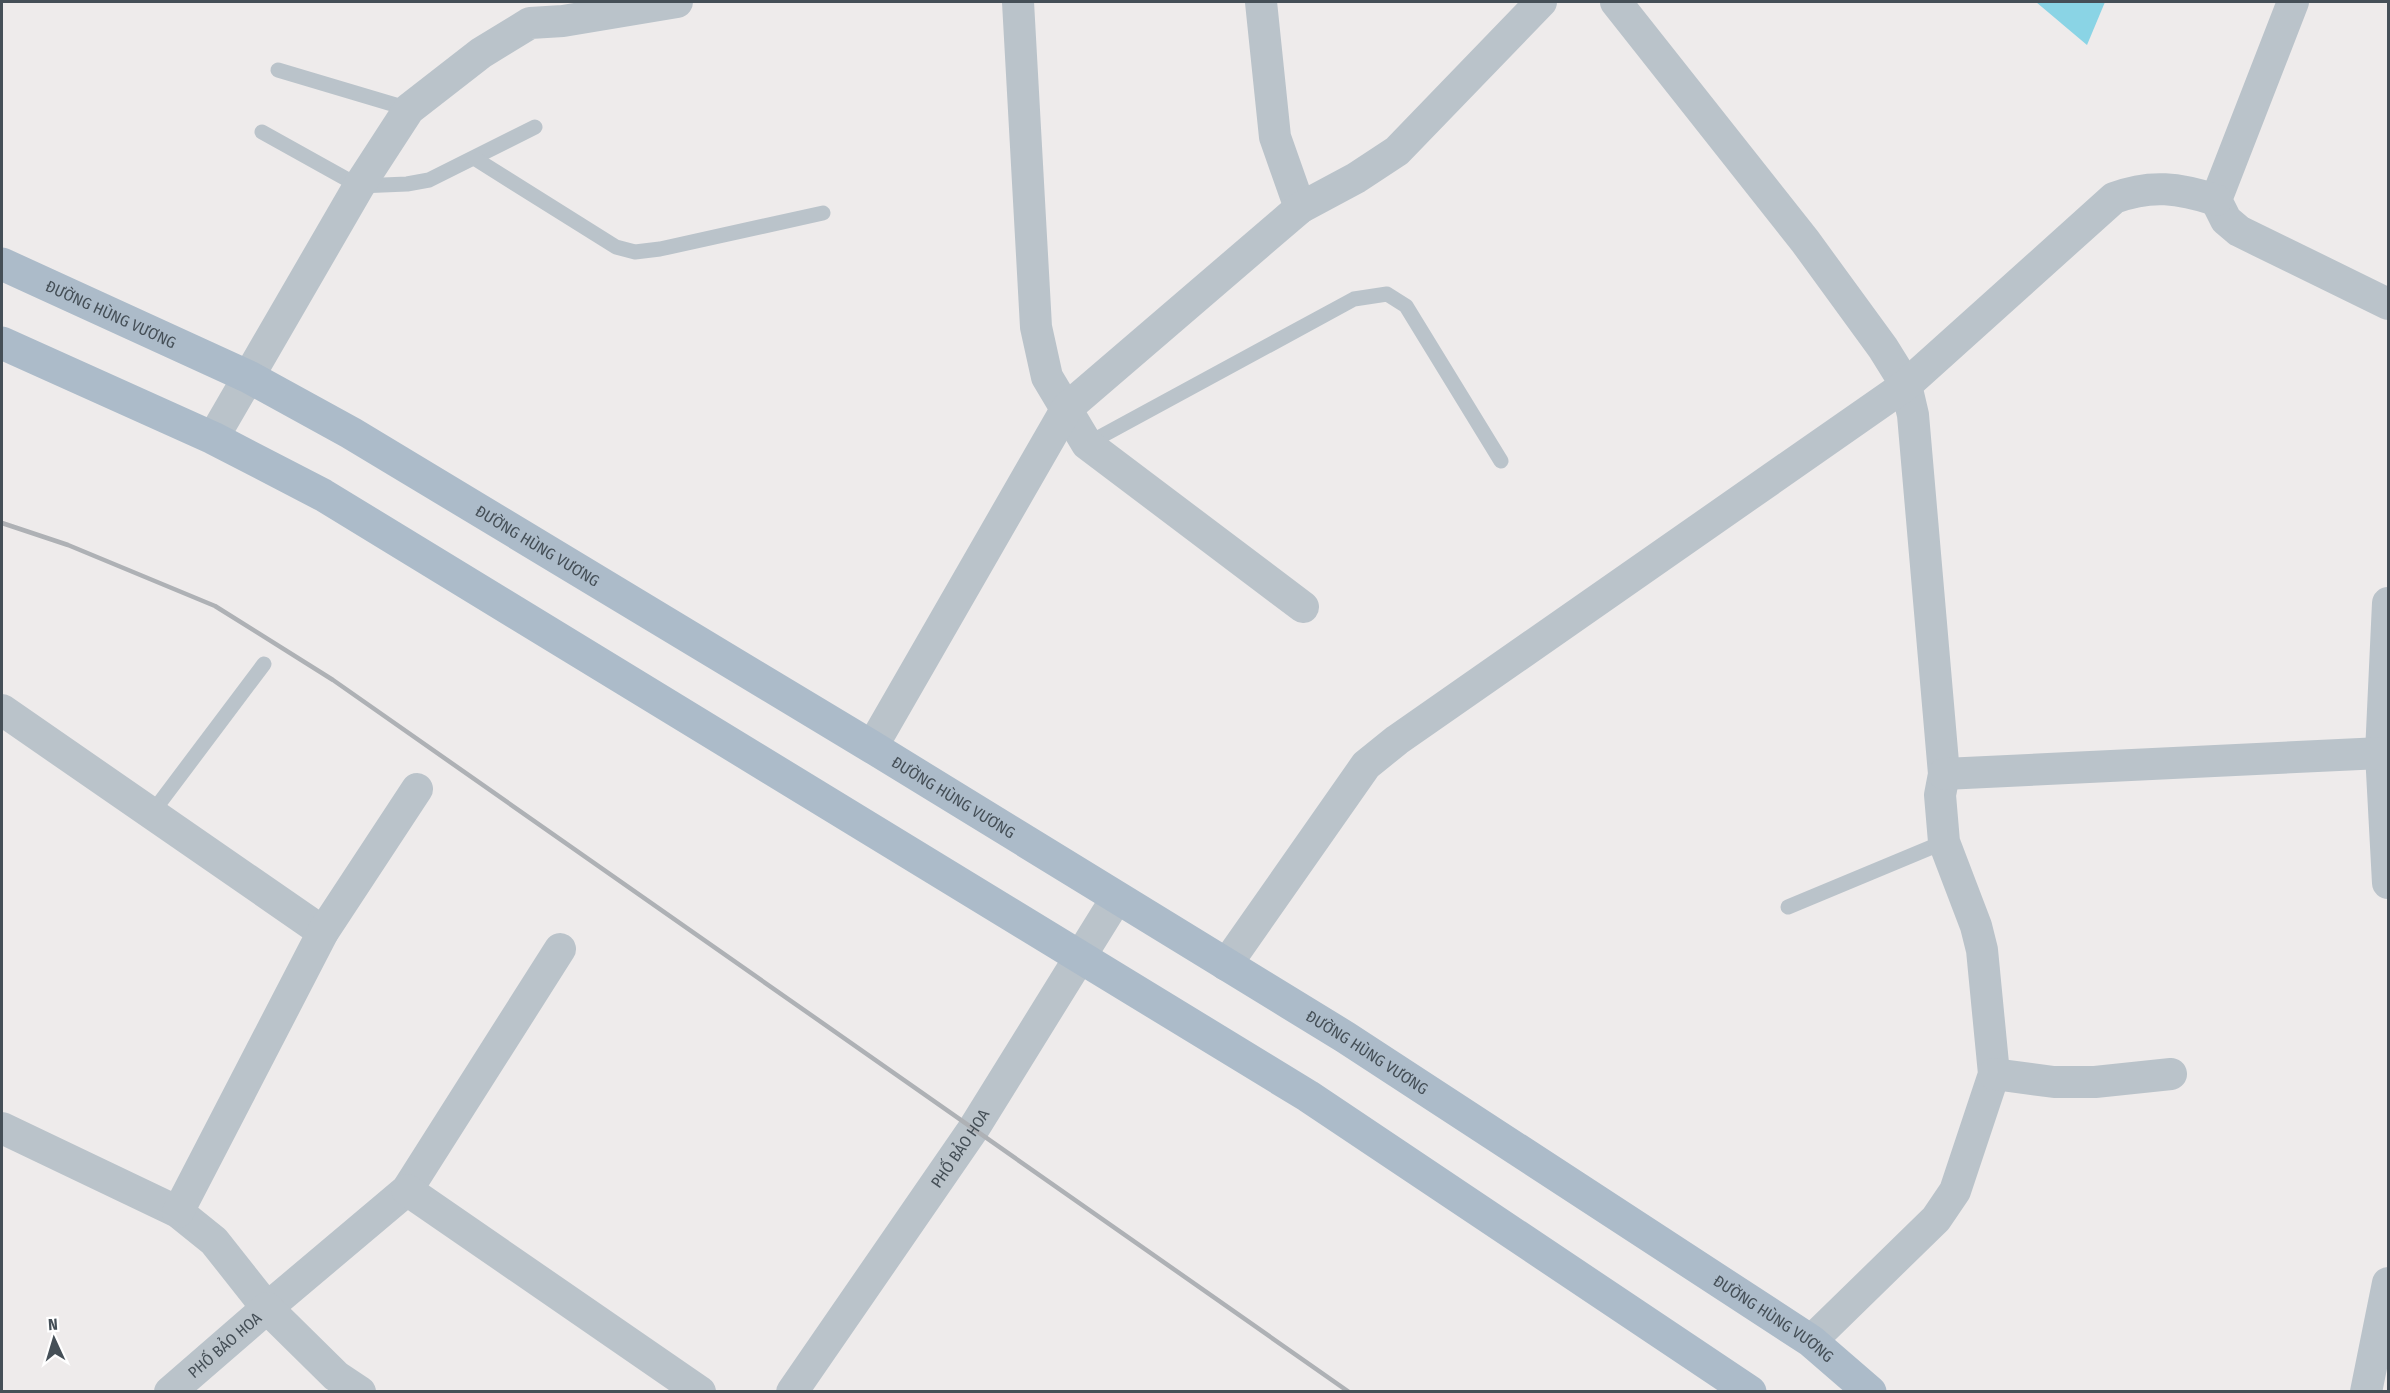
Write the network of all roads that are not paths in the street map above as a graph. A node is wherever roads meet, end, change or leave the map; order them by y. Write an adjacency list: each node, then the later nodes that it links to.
1 (677, 2): 7 (street)
2 (1018, 2): 22 (street)
3 (1261, 2): 15 (street)
4 (1541, 2): 15 (street)
5 (1616, 2): 21 (street)
6 (2293, 2): 14 (street)
7 (530, 12): 9 (street)
8 (278, 70): 9 (lane)
9 (408, 109): 13 (street)
10 (535, 127): 12 (lane)
11 (262, 132): 13 (lane)
12 (474, 158): 13 (lane); 16 (lane)
13 (359, 186): 20 (street)
14 (2216, 200): 18 (street); 21 (street)
15 (1300, 208): 22 (street)
16 (823, 213)
17 (2, 264): 20 (main road, ĐƯỜNG HÙNG VƯƠNG)
18 (2388, 304)
19 (2, 343): 23 (main road)
20 (249, 376): 23 (street); 30 (main road, ĐƯỜNG HÙNG VƯƠNG)
21 (1906, 385): 32 (street); 42 (street)
22 (1066, 408): 24 (street); 30 (street)
23 (213, 438): 41 (main road)
24 (1087, 444): 25 (lane); 27 (street)
25 (1501, 461)
26 (2388, 603): 31 (street)
27 (1303, 607)
28 (264, 664): 34 (lane)
29 (2, 710): 34 (street)
30 (872, 747): 37 (main road, ĐƯỜNG HÙNG VƯƠNG)
31 (2381, 753): 32 (street); 36 (street)
32 (1944, 774): 35 (street)
33 (417, 789): 39 (street)
34 (152, 813): 39 (street)
35 (1944, 842): 38 (lane); 43 (street)
36 (2388, 884)
37 (1116, 899): 41 (street, PHỐ BẢO HOA); 42 (main road, ĐƯỜNG HÙNG VƯƠNG)
38 (1788, 908)
39 (323, 932): 47 (street)
40 (560, 950): 46 (street)
41 (1081, 958): 54 (street, PHỐ BẢO HOA); 55 (main road)
42 (1226, 965): 50 (main road, ĐƯỜNG HÙNG VƯƠNG)
43 (1994, 1074): 44 (street); 50 (street)
44 (2170, 1074)
45 (2, 1128): 47 (street)
46 (407, 1190): 49 (street); 53 (street)
47 (178, 1212): 49 (street)
48 (2388, 1282): 57 (street)
49 (267, 1308): 51 (street, PHỐ BẢO HOA); 52 (street, PHỐ BẢO HOA)
50 (1810, 1341): 56 (main road, ĐƯỜNG HÙNG VƯƠNG)
51 (170, 1392)
52 (360, 1392)
53 (700, 1392)
54 (792, 1392)
55 (1750, 1392)
56 (1870, 1392)
57 (2366, 1392)

